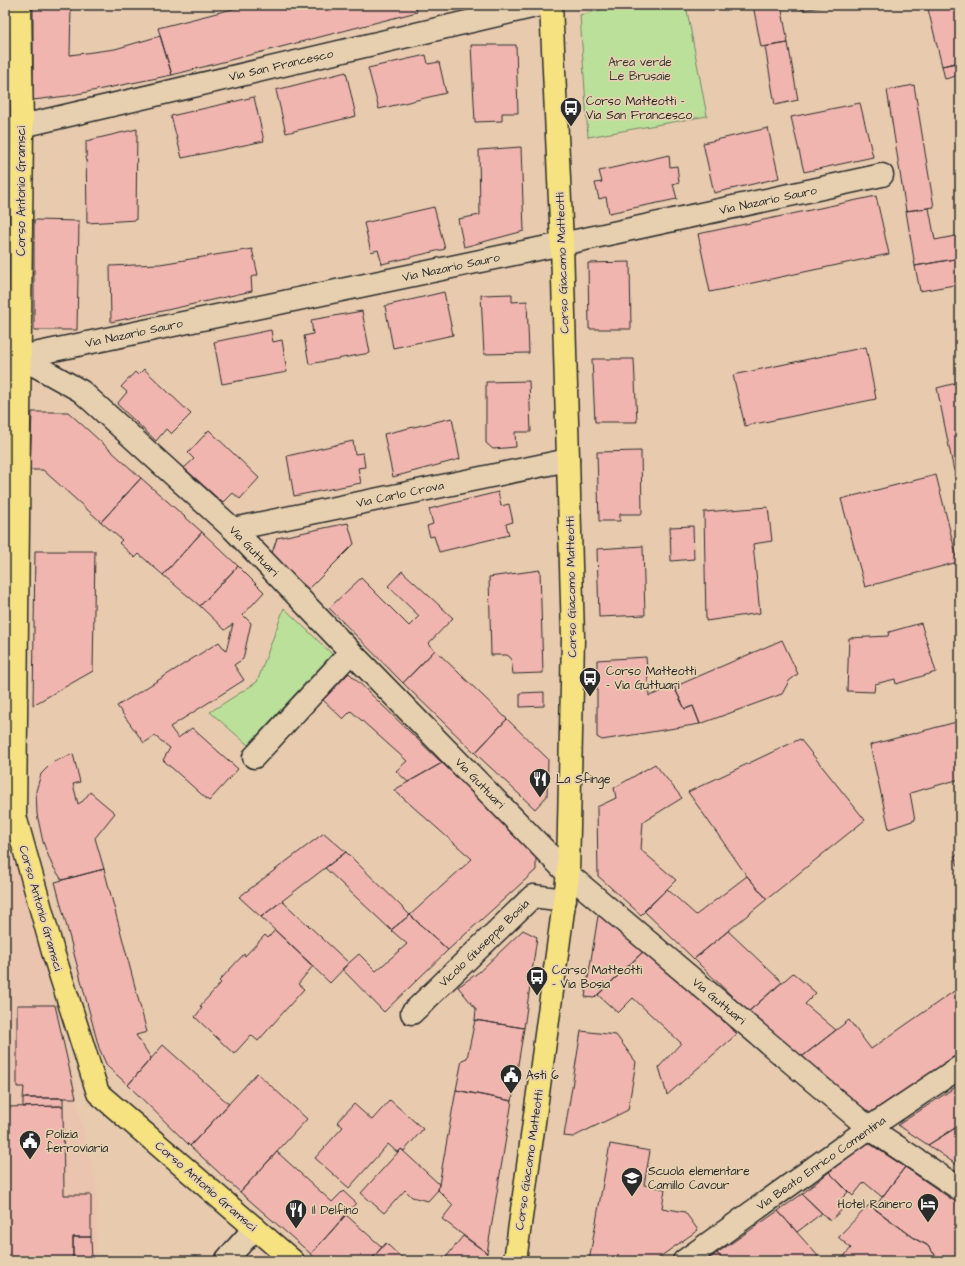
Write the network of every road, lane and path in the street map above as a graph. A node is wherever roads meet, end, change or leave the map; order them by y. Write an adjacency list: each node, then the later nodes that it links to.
1 (20, 5): 4 (main road, Corso Antonio Gramsci)
2 (540, 5): 4 (street, Via San Francesco)
3 (551, 5): 6 (main road, Corso Giacomo Matteotti)
4 (22, 126): 7 (main road, Corso Antonio Gramsci)
5 (882, 175): 6 (street, Via Nazario Sauro)
6 (562, 244): 7 (street, Via Nazario Sauro); 8 (main road, Corso Giacomo Matteotti)
7 (20, 357): 9 (street, Via Guttuari); 18 (main road, Corso Antonio Gramsci)
8 (568, 460): 9 (street, Via Carlo Crova); 12 (main road, Corso Giacomo Matteotti)
9 (233, 529): 10 (street, Via Guttuari)
10 (351, 652): 11 (street); 12 (street, Via Guttuari)
11 (254, 757)
12 (568, 874): 13 (main road, Corso Giacomo Matteotti); 16 (street, Via Guttuari)
13 (565, 900): 14 (street, Vicolo Giuseppe Bosia); 21 (main road, Corso Giacomo Matteotti)
14 (412, 1013)
15 (960, 1067): 16 (street, Via Beato Enrico Comentina)
16 (869, 1128): 17 (street, Via Guttuari); 22 (street, Via Beato Enrico Comentina)
17 (960, 1189)
18 (255, 1228): 19 (street); 20 (main road, Corso Antonio Gramsci)
19 (227, 1261)
20 (293, 1261)
21 (515, 1261)
22 (684, 1261)

